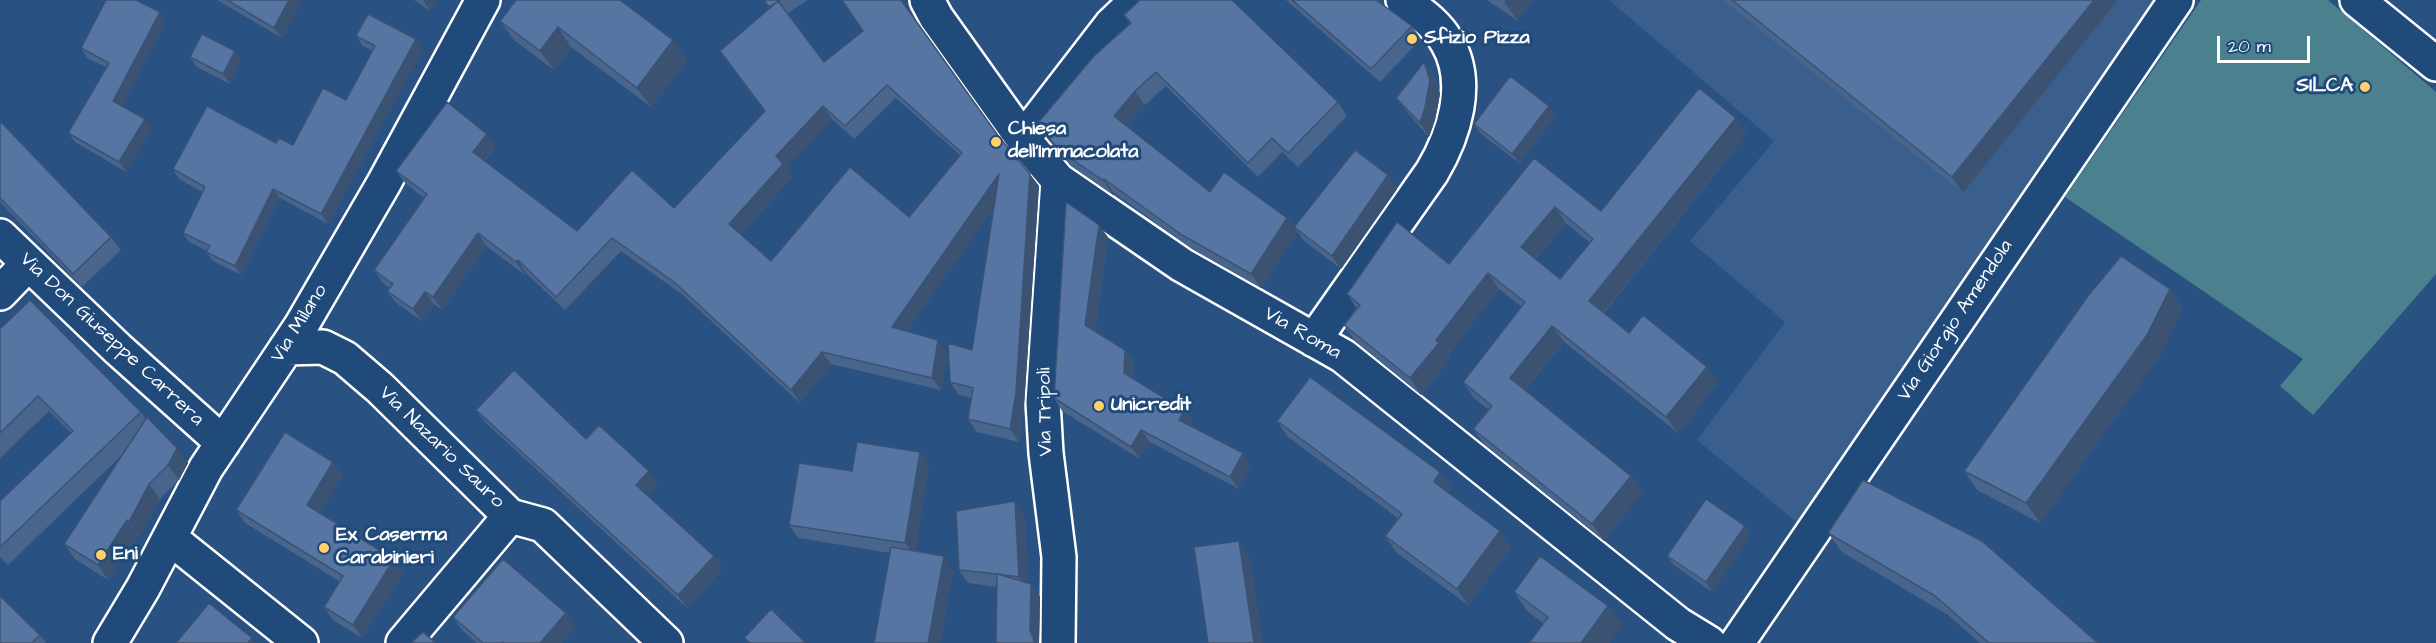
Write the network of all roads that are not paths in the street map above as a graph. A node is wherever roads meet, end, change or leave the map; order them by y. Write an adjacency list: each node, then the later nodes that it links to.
1 (927, 0): 8 (street, Via Roma)
2 (1137, 0): 8 (street)
3 (1403, 0): 13 (street)
4 (2176, 0): 25 (street, Via Giorgio Amendola)
5 (2357, 0): 7 (street)
6 (477, 11): 14 (street, Via Milano)
7 (2436, 64)
8 (1023, 139): 9 (street, Via Roma)
9 (1058, 180): 13 (street, Via Roma); 23 (street, Via Tripoli)
10 (0, 236): 11 (street, Via Don Giuseppe Carrera)
11 (28, 264): 12 (street); 15 (street, Via Don Giuseppe Carrera)
12 (0, 293)
13 (1314, 340): 18 (street, Via Roma)
14 (286, 348): 15 (street, Via Milano); 16 (street, Via Nazario Sauro)
15 (223, 443): 17 (street, Via Milano)
16 (510, 516): 21 (street); 22 (street, Via Nazario Sauro)
17 (170, 538): 19 (street, Via Milano); 20 (street)
18 (1671, 634): 24 (street, Via Roma)
19 (110, 643)
20 (301, 643)
21 (403, 643)
22 (666, 643)
23 (1058, 643)
24 (1708, 643)
25 (1737, 643)

